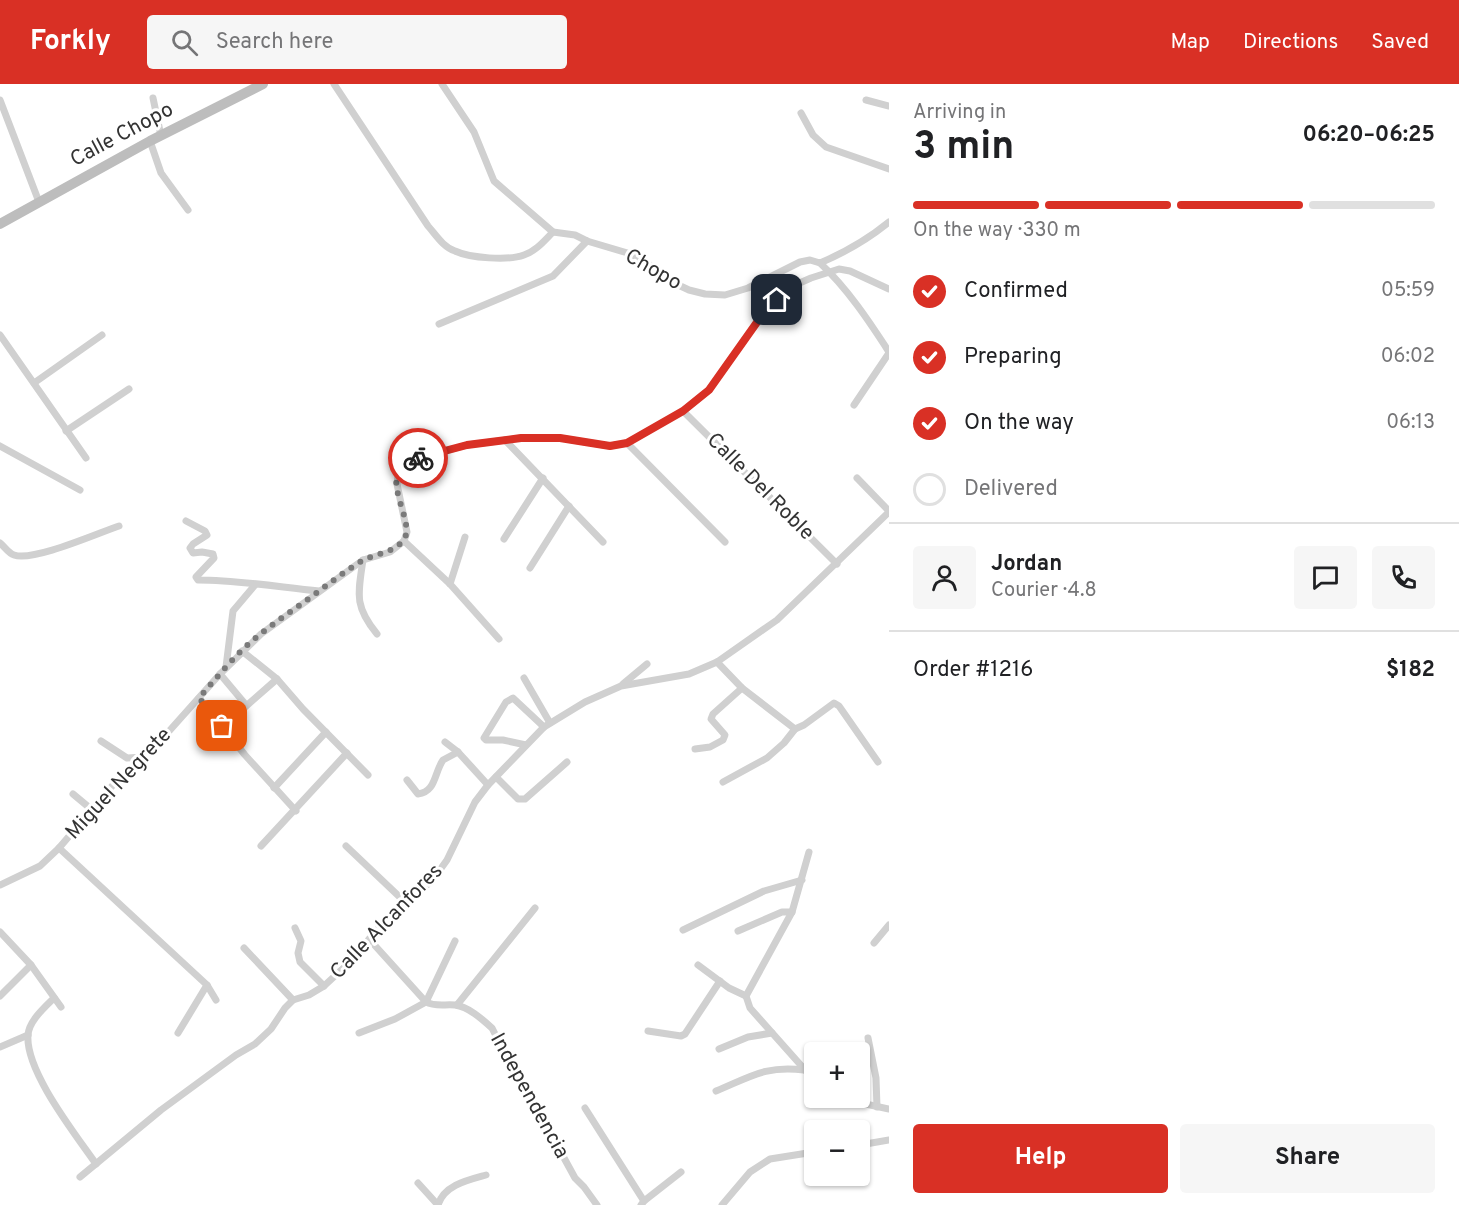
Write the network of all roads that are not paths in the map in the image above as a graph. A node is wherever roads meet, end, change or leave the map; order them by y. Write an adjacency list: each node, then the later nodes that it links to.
1 (263, 84): 9 (street, Calle Chopo)
2 (334, 84): 16 (street)
3 (442, 84): 16 (street, Chopo)
4 (153, 98): 9 (street)
5 (0, 100): 12 (street)
6 (866, 100): 7 (street)
7 (889, 106)
8 (801, 113): 11 (street)
9 (161, 136): 10 (street, Calle Chopo)
10 (150, 141): 12 (street, Calle Chopo); 13 (street)
11 (889, 169)
12 (39, 202): 15 (street, Calle Chopo)
13 (188, 210)
14 (889, 222): 18 (street, Chopo)
15 (0, 224)
16 (553, 232): 17 (street, Chopo)
17 (587, 241): 18 (street, Chopo); 21 (street)
18 (820, 263): 19 (street)
19 (830, 272): 20 (street); 24 (street); 28 (street)
20 (889, 290)
21 (439, 324)
22 (0, 335): 25 (street)
23 (102, 335): 25 (street)
24 (889, 353): 27 (street)
25 (33, 383): 29 (street)
26 (129, 389): 29 (street)
27 (854, 405)
28 (683, 411): 31 (street); 48 (street, Calle Del Roble)
29 (66, 431): 33 (street)
30 (506, 440): 31 (street); 34 (street); 43 (street)
31 (627, 443): 45 (street)
32 (0, 446): 36 (street)
33 (86, 458)
34 (543, 478): 37 (street); 42 (street)
35 (857, 478): 38 (street)
36 (80, 489)
37 (569, 506): 44 (street); 49 (street)
38 (889, 512): 48 (street, Calle Alcanfores)
39 (186, 521): 51 (street)
40 (119, 526): 46 (street)
41 (465, 537): 50 (street)
42 (504, 539)
43 (404, 541): 47 (street, Miguel Negrete); 50 (street)
44 (603, 542)
45 (725, 542)
46 (0, 543)
47 (363, 560): 52 (street, Miguel Negrete); 53 (street)
48 (837, 564): 56 (street, Calle Alcanfores)
49 (530, 568)
50 (450, 584): 54 (street)
51 (255, 585): 52 (street); 58 (street)
52 (319, 591): 55 (street, Miguel Negrete)
53 (377, 634)
54 (499, 639)
55 (242, 651): 58 (street, Miguel Negrete); 61 (street)
56 (717, 662): 62 (street, Calle Alcanfores); 63 (street)
57 (647, 664): 62 (street)
58 (226, 668): 59 (street, Miguel Negrete)
59 (220, 674): 64 (street, Miguel Negrete); 65 (street)
60 (524, 678): 67 (street)
61 (277, 680): 65 (street); 69 (street)
62 (621, 686): 67 (street, Calle Alcanfores)
63 (742, 688): 68 (street); 73 (street)
64 (199, 698): 76 (street, Miguel Negrete); 84 (street)
65 (246, 705): 66 (street)
66 (236, 715)
67 (547, 725): 72 (street, Calle Alcanfores); 72 (street)
68 (795, 729): 78 (street); 82 (street)
69 (326, 732): 75 (street); 84 (street)
70 (101, 741): 76 (street)
71 (445, 742): 74 (street)
72 (526, 745): 80 (street, Calle Alcanfores)
73 (695, 749)
74 (458, 752): 81 (street); 83 (street)
75 (347, 753): 79 (street); 87 (street)
76 (146, 757): 86 (street, Miguel Negrete)
77 (567, 762): 80 (street)
78 (878, 762)
79 (368, 775)
80 (496, 777): 83 (street, Calle Alcanfores)
81 (407, 780)
82 (723, 782)
83 (488, 785): 94 (street, Calle Alcanfores)
84 (274, 788): 87 (street)
85 (72, 794): 86 (street)
86 (91, 809): 90 (street, Miguel Negrete)
87 (296, 811): 88 (street)
88 (261, 846)
89 (346, 846): 94 (street)
90 (59, 848): 93 (street, Miguel Negrete); 109 (street)
91 (809, 852): 92 (street)
92 (802, 880): 96 (street); 99 (street)
93 (0, 885)
94 (406, 903): 102 (street, Calle Alcanfores)
95 (535, 908): 117 (street)
96 (792, 912): 100 (street); 112 (street)
97 (889, 925): 104 (street)
98 (295, 928): 110 (street)
99 (683, 930)
100 (738, 931)
101 (0, 932): 106 (street)
102 (369, 939): 110 (street, Calle Alcanfores); 116 (street)
103 (455, 941): 116 (street)
104 (874, 943)
105 (244, 948): 115 (street)
106 (31, 964): 111 (street); 113 (street)
107 (698, 965): 108 (street)
108 (720, 981): 112 (street); 119 (street)
109 (207, 985): 114 (street); 121 (street)
110 (324, 986): 115 (street, Calle Alcanfores)
111 (0, 996)
112 (746, 996): 122 (street)
113 (54, 998): 118 (street); 123 (street)
114 (216, 1000)
115 (293, 1000): 136 (street, Calle Alcanfores)
116 (426, 1002): 117 (street, Independencia); 120 (street)
117 (457, 1005): 143 (street, Independencia)
118 (61, 1007)
119 (648, 1031)
120 (359, 1032)
121 (178, 1033)
122 (772, 1033): 126 (street); 127 (street)
123 (28, 1035): 125 (street); 136 (street)
124 (868, 1038): 130 (street)
125 (0, 1047)
126 (719, 1049)
127 (804, 1070): 128 (street)
128 (716, 1091)
129 (870, 1105): 130 (street)
130 (877, 1107): 132 (street)
131 (585, 1108): 141 (street)
132 (889, 1109)
133 (889, 1140): 134 (street)
134 (870, 1143)
135 (804, 1154): 144 (street)
136 (96, 1164): 139 (street, Calle Alcanfores)
137 (681, 1172): 141 (street)
138 (486, 1175): 142 (street)
139 (80, 1177)
140 (418, 1183): 142 (street)
141 (643, 1203)
142 (438, 1205)
143 (597, 1205)
144 (722, 1205)

